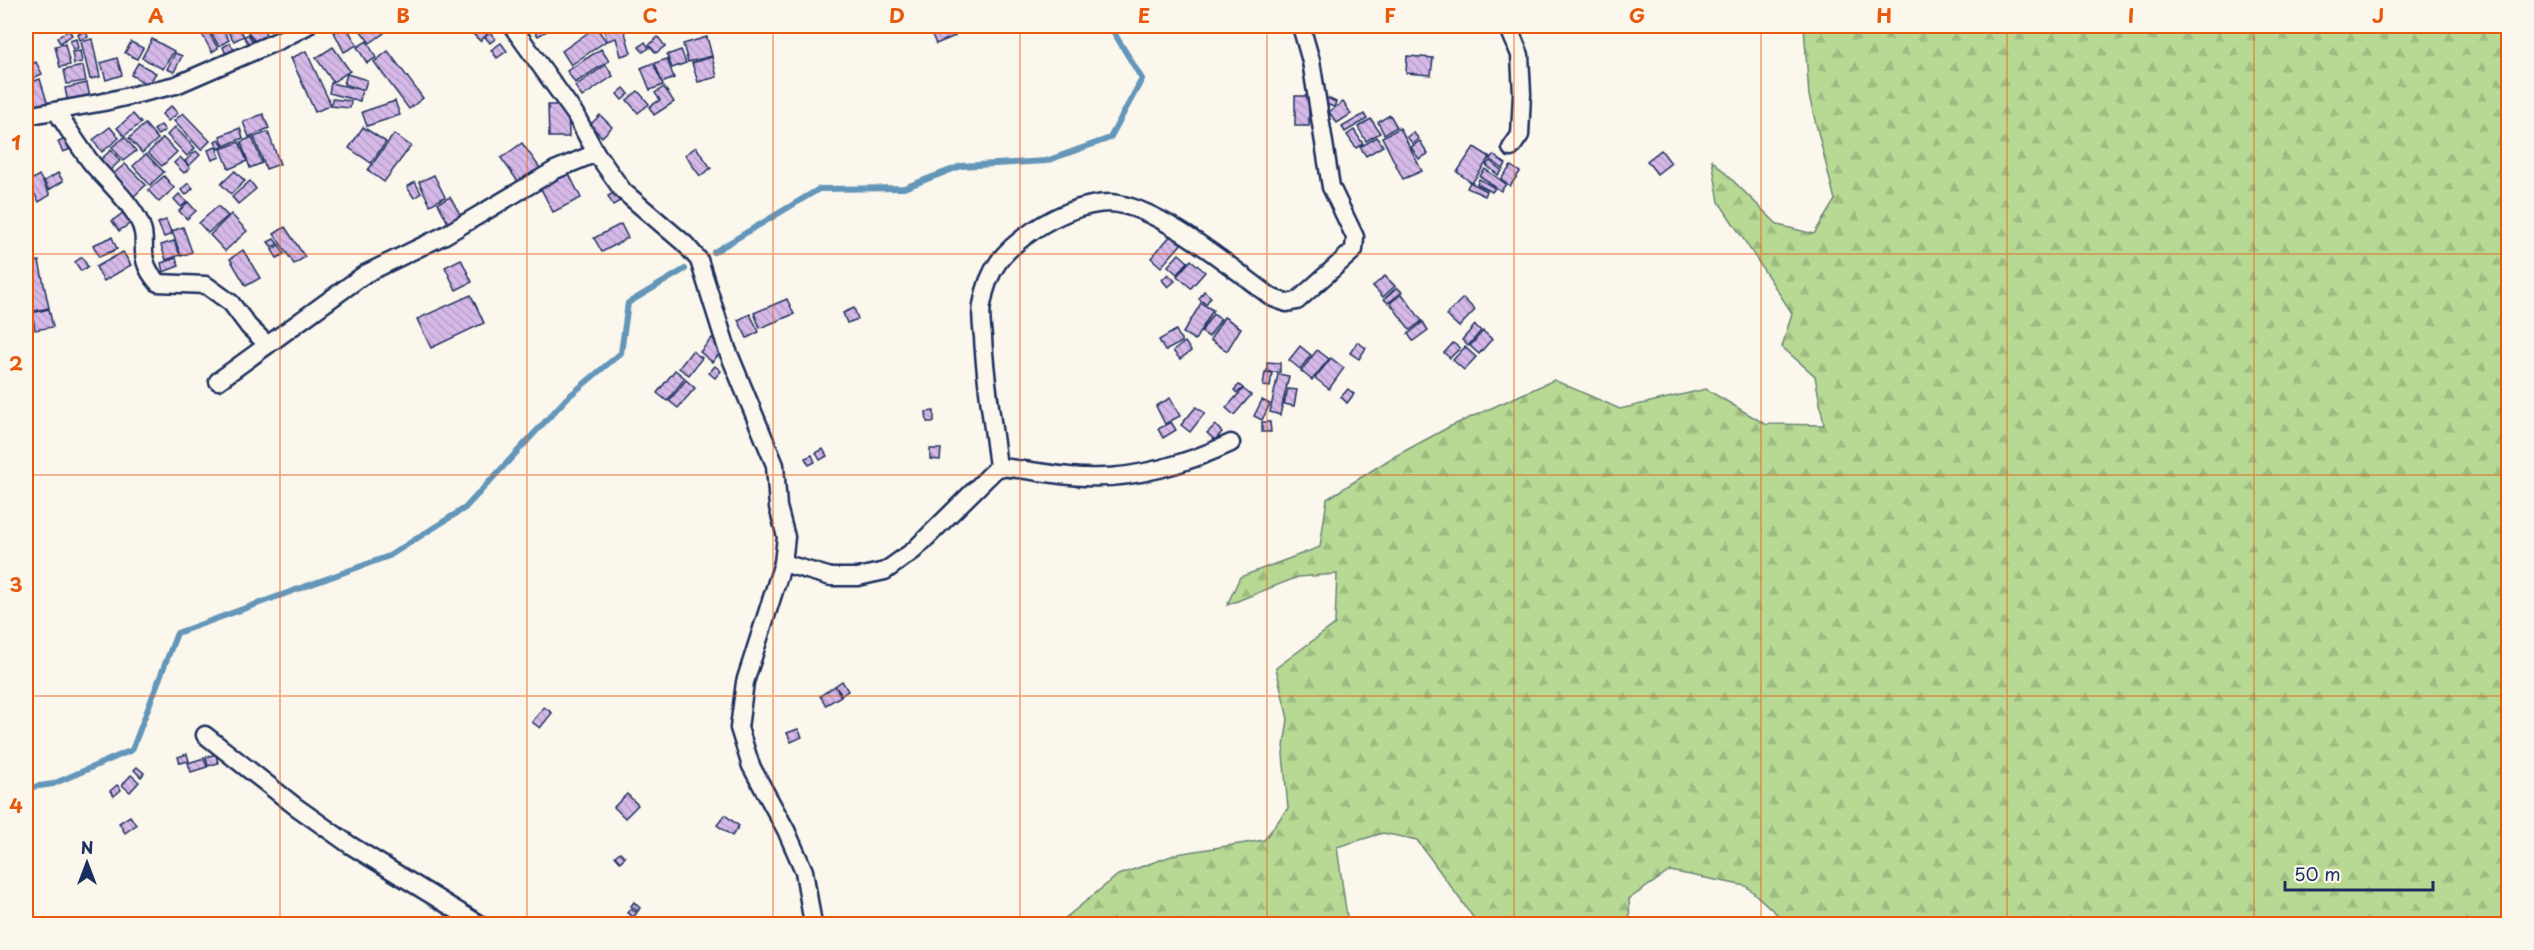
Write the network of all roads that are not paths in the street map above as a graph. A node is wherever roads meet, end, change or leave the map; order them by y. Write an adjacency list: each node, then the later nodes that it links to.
1 (307, 26): 5 (street)
2 (512, 26): 8 (street)
3 (1301, 26): 12 (street)
4 (1508, 26): 7 (street)
5 (56, 111): 6 (street); 9 (street)
6 (26, 116)
7 (1511, 148)
8 (596, 153): 9 (street); 13 (street)
9 (267, 344): 10 (street)
10 (218, 381)
11 (1231, 442): 12 (street)
12 (998, 467): 13 (street)
13 (783, 563): 16 (street)
14 (205, 735): 15 (street)
15 (479, 924)
16 (813, 924)

